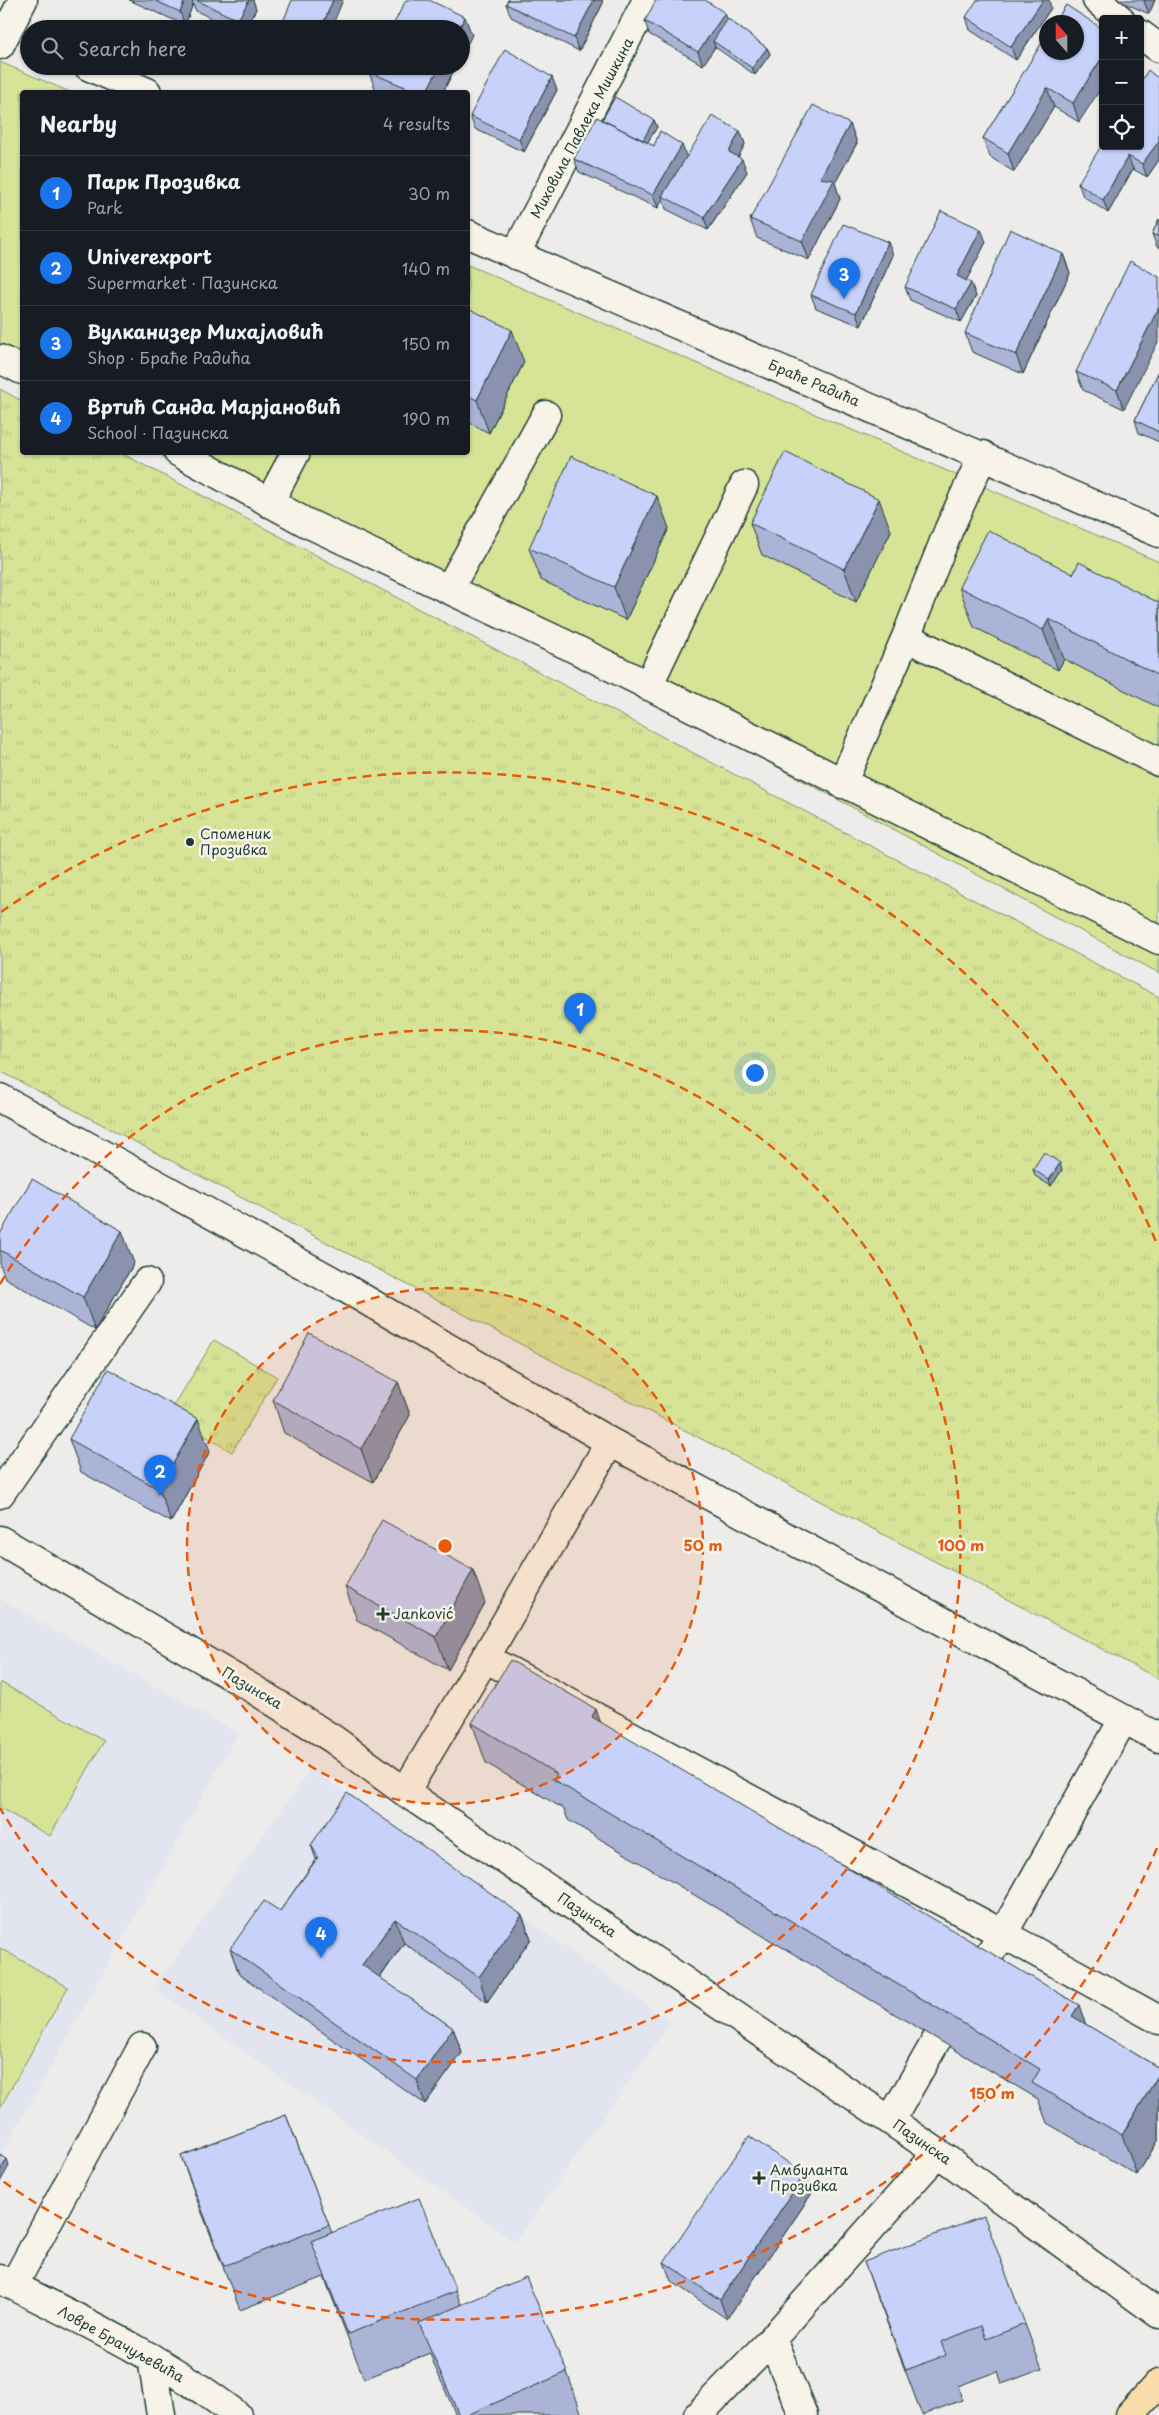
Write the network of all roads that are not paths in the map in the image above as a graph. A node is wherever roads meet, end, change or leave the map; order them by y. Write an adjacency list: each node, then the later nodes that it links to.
1 (23, 0): 5 (street)
2 (647, 0): 11 (street, Миховила Павлека Мишкина)
3 (1097, 0): 4 (street)
4 (1115, 15)
5 (9, 36)
6 (1144, 37): 7 (street)
7 (1159, 48)
8 (109, 75): 9 (street)
9 (143, 90)
10 (470, 235): 11 (street, Браће Радића)
11 (515, 255): 17 (street, Браће Радића)
12 (0, 359): 13 (street)
13 (20, 369)
14 (546, 415): 21 (street)
15 (183, 455): 19 (street)
16 (294, 455): 19 (street)
17 (983, 455): 20 (street, Браће Радића); 22 (street)
18 (744, 485): 23 (street)
19 (269, 502): 21 (street)
20 (1159, 534)
21 (449, 589): 23 (street)
22 (906, 636): 24 (street); 25 (street)
23 (648, 686): 25 (street)
24 (1159, 762)
25 (842, 784): 26 (street)
26 (1159, 940)
27 (0, 1098): 29 (street)
28 (147, 1282): 30 (street)
29 (610, 1442): 32 (street); 33 (street)
30 (0, 1494)
31 (0, 1540): 35 (street, Пазинска)
32 (485, 1658): 35 (street); 36 (street)
33 (1123, 1720): 34 (street); 36 (street)
34 (1159, 1738)
35 (405, 1792): 41 (street, Пазинска)
36 (1003, 1934): 37 (street); 38 (street)
37 (974, 1976)
38 (1159, 2020)
39 (937, 2038): 41 (street)
40 (142, 2047): 43 (street)
41 (891, 2120): 42 (street, Пазинска)
42 (938, 2153): 44 (street, Пазинска); 45 (street)
43 (7, 2283): 46 (street, Ловре Брачуљевића)
44 (1159, 2314)
45 (772, 2339): 50 (street); 51 (street)
46 (152, 2358): 48 (street); 49 (street, Ловре Брачуљевића)
47 (1159, 2383): 52 (main road)
48 (161, 2415)
49 (237, 2415)
50 (698, 2415)
51 (803, 2415)
52 (1130, 2415)

